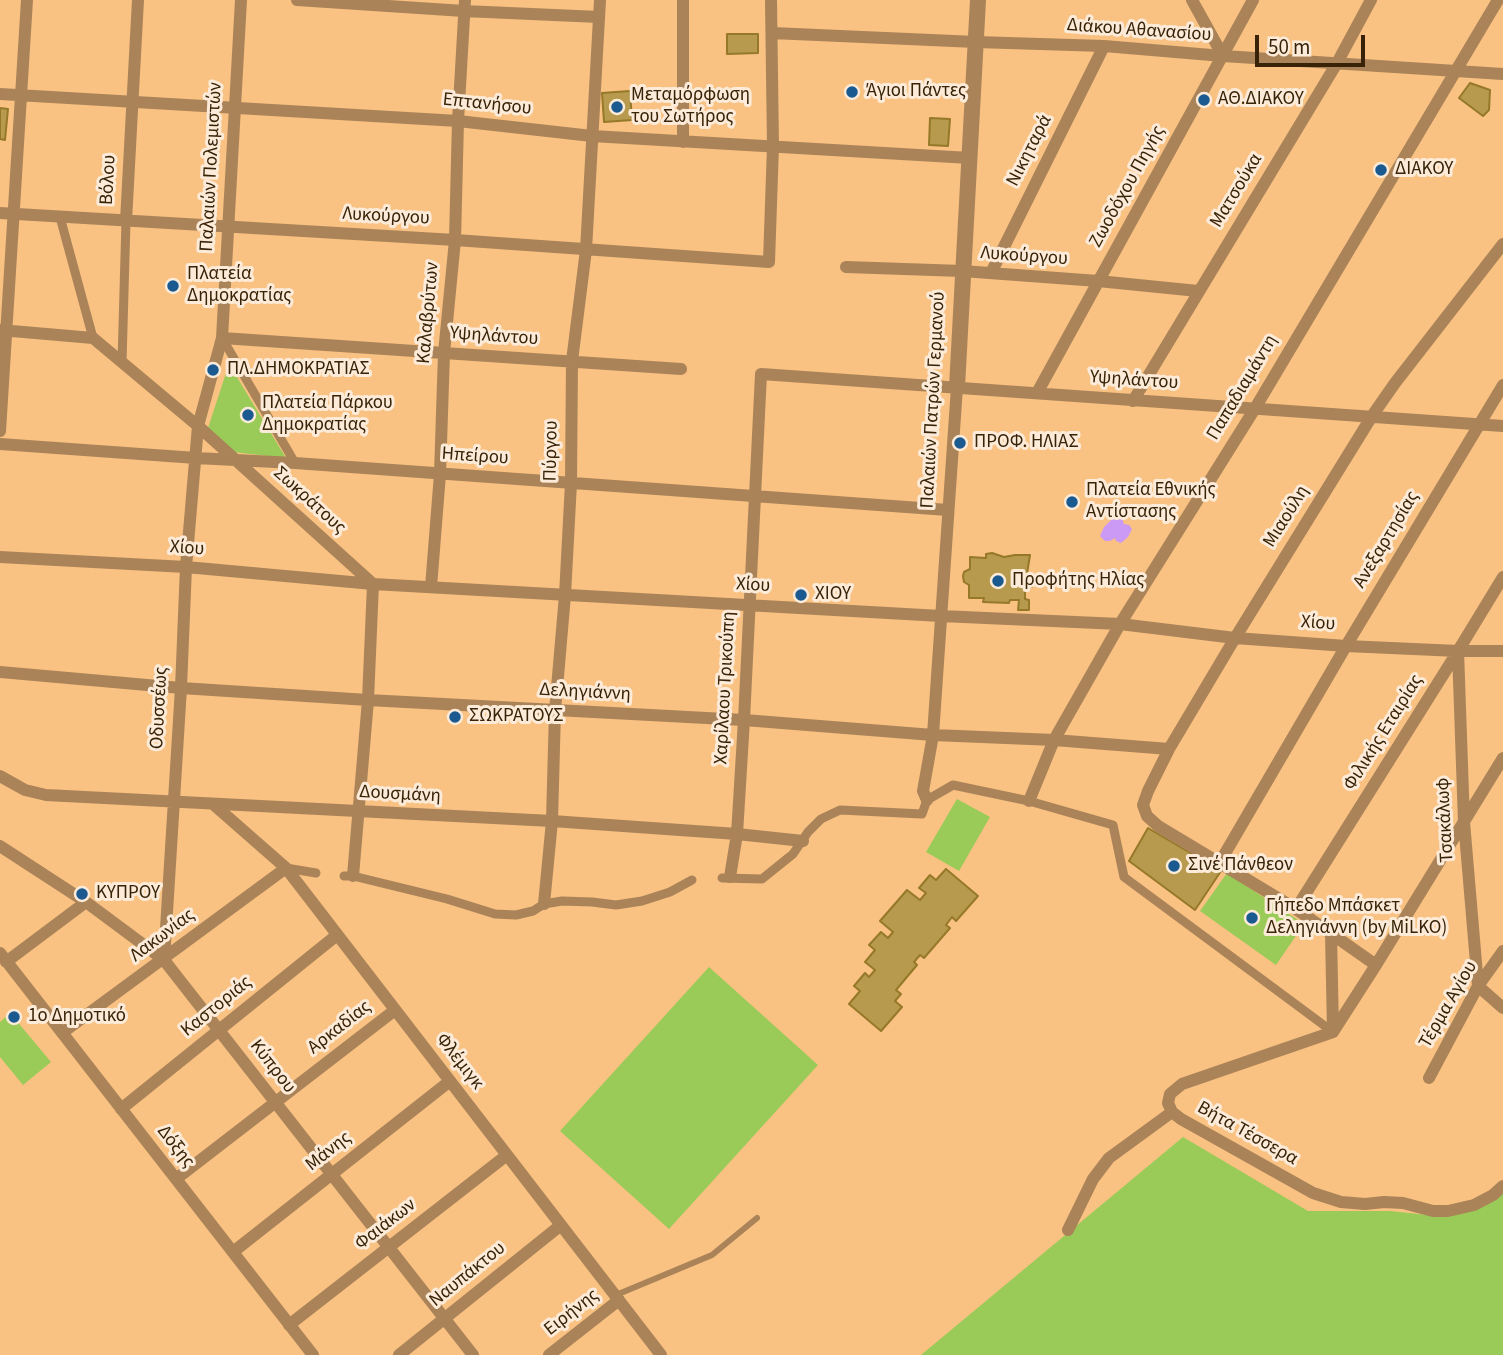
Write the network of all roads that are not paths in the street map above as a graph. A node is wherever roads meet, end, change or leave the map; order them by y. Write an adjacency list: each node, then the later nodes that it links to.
1 (27, 0): 24 (street)
2 (138, 0): 25 (street, Βόλου)
3 (241, 0): 26 (street, Παλαιών Πολεμιστών)
4 (297, 0): 13 (street)
5 (600, 0): 15 (street, Πύργου)
6 (683, 0): 29 (street)
7 (771, 0): 16 (street)
8 (978, 0): 17 (street, Παλαιών Πατρών Γερμανού)
9 (1192, 0): 19 (street)
10 (1253, 0): 19 (street, Ζωοδόχου Πηγής)
11 (1371, 0): 20 (street, Ματσούκα)
12 (1499, 0): 21 (street, Παπαδιαμάντη)
13 (358, 2): 14 (street)
14 (465, 6): 15 (street); 27 (street, Καλαβρύτων)
15 (598, 17): 28 (street, Πύργου)
16 (772, 33): 17 (street, Διάκου Αθανασίου); 30 (street)
17 (976, 43): 18 (street, Διάκου Αθανασίου); 31 (street, Παλαιών Πατρών Γερμανού)
18 (1104, 46): 19 (street, Διάκου Αθανασίου); 42 (street, Νικηταρά)
19 (1223, 56): 20 (street, Διάκου Αθανασίου); 43 (street, Ζωοδόχου Πηγής)
20 (1337, 63): 21 (street, Διάκου Αθανασίου); 44 (street, Ματσούκα)
21 (1455, 71): 22 (street, Διάκου Αθανασίου); 57 (street, Παπαδιαμάντη)
22 (1503, 74)
23 (0, 94): 24 (street, Επτανήσου)
24 (21, 95): 25 (street, Επτανήσου); 33 (street)
25 (133, 102): 26 (street, Επτανήσου); 35 (street, Βόλου)
26 (233, 108): 27 (street, Επτανήσου); 36 (street, Παλαιών Πολεμιστών)
27 (458, 121): 28 (street, Επτανήσου); 37 (street, Καλαβρύτων)
28 (592, 136): 29 (street, Επτανήσου); 39 (street, Πύργου)
29 (683, 142): 30 (street, Επτανήσου)
30 (773, 146): 31 (street, Επτανήσου); 39 (street, Λυκούργου)
31 (970, 158): 41 (street, Παλαιών Πατρών Γερμανού)
32 (0, 214): 33 (street, Λυκούργου)
33 (15, 214): 34 (street, Λυκούργου); 45 (street)
34 (60, 217): 35 (street, Λυκούργου); 46 (street)
35 (126, 221): 36 (street, Λυκούργου); 50 (street, Βόλου)
36 (228, 226): 37 (street, Λυκούργου); 47 (street, Παλαιών Πολεμιστών)
37 (454, 240): 39 (street, Λυκούργου); 48 (street, Καλαβρύτων)
38 (1503, 244): 58 (street, Μιαούλη)
39 (586, 250): 49 (street, Πύργου)
40 (846, 267): 41 (street, Λυκούργου)
41 (962, 271): 42 (street, Λυκούργου); 54 (street, Παλαιών Πατρών Γερμανού)
42 (990, 274): 43 (street, Λυκούργου)
43 (1098, 281): 44 (street, Λυκούργου); 55 (street, Ζωοδόχου Πηγής)
44 (1199, 291): 56 (street, Ματσούκα)
45 (3, 330): 46 (street); 62 (street)
46 (93, 338): 50 (street, Σωκράτους)
47 (222, 338): 48 (street, Υψηλάντου); 60 (street, Παλαιών Πολεμιστών); 66 (street)
48 (444, 353): 49 (street, Υψηλάντου); 67 (street, Καλαβρύτων)
49 (572, 361): 51 (street, Υψηλάντου); 68 (street, Πύργου)
50 (122, 362): 60 (street, Σωκράτους)
51 (681, 369)
52 (761, 374): 54 (street, Υψηλάντου); 69 (street, Χαρίλαου Τρικούπη)
53 (1503, 384): 59 (street, Ανεξαρτησίας)
54 (957, 387): 55 (street, Υψηλάντου); 70 (street, Παλαιών Πατρών Γερμανού)
55 (1037, 393): 56 (street, Υψηλάντου)
56 (1133, 401): 57 (street, Υψηλάντου)
57 (1254, 410): 58 (street, Υψηλάντου); 79 (street, Παπαδιαμάντη)
58 (1372, 416): 59 (street, Υψηλάντου); 80 (street, Μιαούλη)
59 (1478, 424): 61 (street, Υψηλάντου); 81 (street, Ανεξαρτησίας)
60 (198, 426): 64 (street, Παλαιών Πολεμιστών); 65 (street, Σωκράτους)
61 (1503, 426)
62 (0, 431)
63 (0, 444): 64 (street, Ηπείρου)
64 (196, 458): 65 (street, Ηπείρου); 72 (street, Οδυσσέως)
65 (234, 460): 66 (street, Ηπείρου); 74 (street, Σωκράτους)
66 (295, 463): 67 (street, Ηπείρου)
67 (440, 474): 68 (street, Ηπείρου); 75 (street, Καλαβρύτων)
68 (571, 483): 69 (street, Ηπείρου); 76 (street, Πύργου)
69 (756, 495): 70 (street, Ηπείρου); 77 (street, Χαρίλαου Τρικούπη)
70 (948, 510): 78 (street, Παλαιών Πατρών Γερμανού)
71 (0, 557): 72 (street, Χίου)
72 (186, 567): 74 (street, Χίου); 85 (street, Οδυσσέως)
73 (1503, 577): 82 (street, Φιλικής Εταιρίας)
74 (373, 584): 75 (street, Χίου); 86 (street)
75 (431, 587): 76 (street, Χίου)
76 (565, 595): 77 (street, Χίου); 87 (street, Πύργου)
77 (750, 605): 78 (street, Χίου); 88 (street, Χαρίλαου Τρικούπη)
78 (941, 616): 79 (street, Χίου); 89 (street, Παλαιών Πατρών Γερμανού)
79 (1120, 624): 80 (street, Χίου); 90 (street, Παπαδιαμάντη)
80 (1235, 638): 81 (street, Χίου); 91 (street, Μιαούλη)
81 (1346, 646): 82 (street, Χίου); 104 (street, Ανεξαρτησίας)
82 (1458, 651): 83 (street, Χίου); 100 (street, Τσακάλωφ); 112 (street, Φιλικής Εταιρίας)
83 (1503, 651)
84 (0, 672): 85 (street, Δεληγιάννη)
85 (181, 688): 86 (street, Δεληγιάννη); 96 (street, Οδυσσέως)
86 (368, 701): 87 (street, Δεληγιάννη); 98 (street)
87 (555, 711): 88 (street, Δεληγιάννη); 99 (street, Πύργου)
88 (744, 720): 89 (street, Δεληγιάννη); 101 (street, Χαρίλαου Τρικούπη)
89 (933, 735): 90 (street, Δεληγιάννη); 94 (street, Παλαιών Πατρών Γερμανού)
90 (1054, 740): 91 (street, Δεληγιάννη); 95 (street, Παπαδιαμάντη)
91 (1169, 749): 104 (street, Μιαούλη)
92 (1503, 758): 100 (street)
93 (0, 776): 96 (street, Δουσμάνη)
94 (927, 800): 95 (street); 102 (street)
95 (1029, 801): 123 (street)
96 (174, 802): 97 (street, Δουσμάνη); 117 (street, Οδυσσέως)
97 (213, 804): 98 (street, Δουσμάνη); 105 (street, Φλέμιγκ)
98 (359, 812): 99 (street, Δουσμάνη); 107 (street)
99 (552, 821): 101 (street, Δουσμάνη); 111 (street, Πύργου)
100 (1464, 822): 118 (street); 119 (street, Τσακάλωφ)
101 (737, 834): 102 (street, Δουσμάνη); 108 (street, Χαρίλαου Τρικούπη)
102 (803, 841): 108 (street)
103 (0, 846): 110 (street, Κύπρου)
104 (1220, 862): 112 (street)
105 (286, 868): 106 (street); 114 (street, Φλέμιγκ); 117 (street, Λακωνίας)
106 (316, 873)
107 (348, 876): 111 (street)
108 (726, 878)
109 (692, 880): 111 (street)
110 (86, 902): 116 (street); 117 (street, Κύπρου)
111 (544, 904)
112 (1296, 909): 113 (street)
113 (1331, 933): 118 (street); 123 (street)
114 (337, 935): 121 (street, Φλέμιγκ); 122 (street, Καστοριάς)
115 (1503, 951): 119 (street, Τέρμα Αγίου)
116 (3, 958): 124 (street, Δόξης)
117 (164, 960): 122 (street, Κύπρου); 124 (street, Λακωνίας)
118 (1376, 965): 123 (street)
119 (1478, 986): 120 (street); 125 (street, Τέρμα Αγίου)
120 (1503, 1008)
121 (395, 1010): 126 (street, Φλέμιγκ); 127 (street, Αρκαδίας)
122 (219, 1030): 127 (street, Κύπρου); 128 (street, Καστοριάς)
123 (1332, 1032): 129 (street, Βήτα Τέσσερα)
124 (62, 1034): 128 (street, Δόξης)
125 (1429, 1078)
126 (450, 1081): 130 (street, Φλέμιγκ); 131 (street, Μάνης)
127 (275, 1102): 131 (street, Κύπρου); 132 (street, Αρκαδίας)
128 (121, 1109): 132 (street, Δόξης)
129 (1172, 1112): 133 (street, Βήτα Τέσσερα); 136 (street)
130 (507, 1155): 135 (street, Φλέμιγκ); 137 (street, Φαιάκων)
131 (332, 1174): 137 (street, Κύπρου); 138 (street, Μάνης)
132 (176, 1179): 138 (street, Δόξης)
133 (1503, 1186)
134 (757, 1218): 139 (lane)
135 (561, 1225): 139 (street, Φλέμιγκ); 140 (street, Ναυπάκτου)
136 (1068, 1230)
137 (388, 1247): 140 (street, Κύπρου); 141 (street, Φαιάκων)
138 (233, 1252): 141 (street, Δόξης)
139 (617, 1298): 145 (street, Ειρήνης); 146 (street, Φλέμιγκ)
140 (444, 1319): 143 (street, Ναυπάκτου); 144 (street, Κύπρου)
141 (289, 1325): 142 (street, Δόξης)
142 (313, 1355)
143 (399, 1355)
144 (473, 1355)
145 (549, 1355)
146 (661, 1355)

